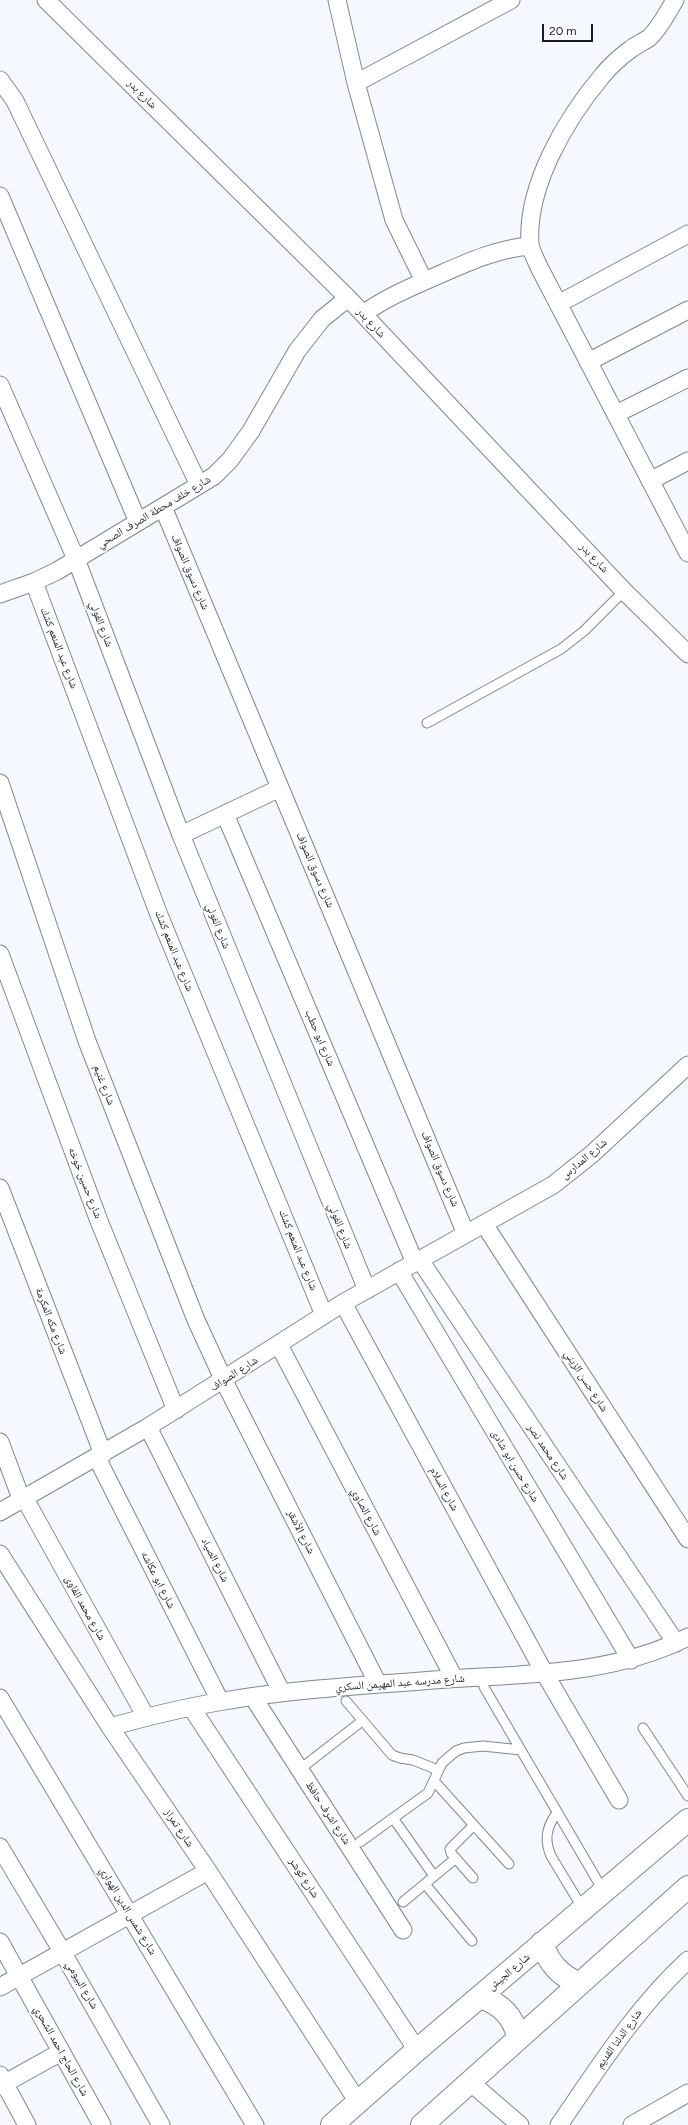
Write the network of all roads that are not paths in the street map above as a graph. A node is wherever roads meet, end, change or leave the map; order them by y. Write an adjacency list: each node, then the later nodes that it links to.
1 (46, 0): 11 (street, شارع بدر)
2 (337, 0): 6 (street)
3 (511, 0): 6 (street)
4 (674, 0): 9 (street)
5 (0, 80): 21 (street)
6 (356, 83): 10 (street)
7 (0, 196): 23 (street)
8 (688, 234): 12 (street)
9 (530, 246): 10 (street); 12 (street)
10 (424, 281): 14 (street)
11 (348, 298): 14 (street, شارع بدر); 21 (street, شارع خلف محطة الصرف الصحي)
12 (558, 304): 15 (street)
13 (688, 310): 15 (street)
14 (363, 314): 28 (street, شارع بدر)
15 (588, 362): 18 (street)
16 (688, 378): 18 (street)
17 (0, 385): 26 (street, شارع الفولي)
18 (616, 414): 20 (street)
19 (688, 461): 20 (street)
20 (650, 481): 24 (street)
21 (199, 485): 22 (street, شارع خلف محطة الصرف الصحي)
22 (163, 507): 23 (street, شارع خلف محطة الصرف الصحي); 33 (street, شارع دسوق الصواف)
23 (138, 522): 26 (street, شارع خلف محطة الصرف الصحي)
24 (683, 532): 25 (street)
25 (688, 553)
26 (76, 559): 27 (street, شارع خلف محطة الصرف الصحي); 35 (street, شارع الفولي)
27 (34, 582): 29 (street, شارع خلف محطة الصرف الصحي); 45 (street, شارع عبد المنعم كشك)
28 (624, 591): 30 (street, شارع بدر); 31 (lane)
29 (0, 594)
30 (688, 654)
31 (426, 723)
32 (0, 783): 47 (street, شارع غنيم)
33 (280, 788): 34 (street); 40 (street, شارع دسوق الصواف)
34 (225, 814): 35 (street); 41 (street, شارع ابو حطب)
35 (180, 835): 43 (street, شارع الفولي)
36 (0, 954): 48 (street, شارع حسين خوخه)
37 (688, 1065): 39 (street, شارع المدارس)
38 (0, 1188): 51 (street, شارع مكه المكرمة)
39 (484, 1224): 40 (street, شارع المدارس); 54 (street, شارع حسن الزيني)
40 (466, 1234): 41 (street, شارع الصواف)
41 (417, 1261): 42 (street, شارع الصواف); 56 (street, شارع محمد نصر)
42 (399, 1271): 43 (street, شارع الصواف); 57 (street, شارع حسن ابو شادى)
43 (367, 1290): 44 (street, شارع الصواف)
44 (343, 1304): 45 (street, شارع الصواف); 58 (street, شارع السلام)
45 (324, 1315): 46 (street, شارع الصواف)
46 (279, 1345): 47 (street, شارع الصواف); 59 (street, شارع الصاوي)
47 (224, 1381): 48 (street, شارع الصواف); 60 (street, شارع الأشقر)
48 (176, 1410): 49 (street, شارع الصواف)
49 (148, 1427): 51 (street, شارع الصواف); 62 (street, شارع الصياد)
50 (0, 1442): 52 (street)
51 (100, 1456): 52 (street, شارع الصواف); 65 (street, شارع ابو عكاشه)
52 (23, 1500): 53 (street, شارع الصواف); 68 (street, شارع محمد الفاوى)
53 (0, 1512)
54 (688, 1538)
55 (0, 1554): 70 (street, شارع تمراز)
56 (682, 1640): 57 (street, شارع مدرسه عبد المهيمن السكري)
57 (631, 1660): 58 (street, شارع مدرسه عبد المهيمن السكري)
58 (545, 1674): 59 (street, شارع مدرسه عبد المهيمن السكري); 77 (street, شارع السلام)
59 (454, 1678): 60 (street, شارع مدرسه عبد المهيمن السكري)
60 (378, 1684): 62 (street, شارع مدرسه عبد المهيمن السكري)
61 (484, 1687): 72 (lane)
62 (282, 1693): 63 (street, شارع مدرسه عبد المهيمن السكري)
63 (253, 1697): 65 (street, شارع مدرسه عبد المهيمن السكري); 95 (street, شارع اشرف حافظ)
64 (0, 1698): 94 (street, شارع شمس الدين الهواري)
65 (220, 1701): 67 (street, شارع مدرسه عبد المهيمن السكري)
66 (346, 1701): 69 (lane)
67 (191, 1707): 68 (street, شارع مدرسه عبد المهيمن السكري); 106 (street, شارع كوشر)
68 (146, 1717): 70 (street, شارع مدرسه عبد المهيمن السكري)
69 (362, 1721): 73 (lane); 74 (lane)
70 (110, 1727): 86 (street, شارع تمراز)
71 (643, 1728): 76 (lane)
72 (521, 1750): 74 (lane); 78 (lane)
73 (304, 1766)
74 (438, 1770): 75 (lane)
75 (435, 1782): 79 (lane); 81 (lane)
76 (688, 1796)
77 (619, 1800)
78 (557, 1813): 91 (lane); 93 (lane)
79 (393, 1818): 82 (lane); 87 (lane)
80 (688, 1820): 91 (main road, شارع الجيش)
81 (474, 1826): 84 (lane); 85 (lane)
82 (360, 1842)
83 (0, 1847): 99 (street, شارع البيومي)
84 (456, 1858): 87 (lane); 88 (lane)
85 (509, 1864)
86 (208, 1871): 94 (street); 111 (street, شارع تمراز)
87 (434, 1876): 89 (lane)
88 (473, 1878)
89 (425, 1884): 92 (lane); 96 (lane)
90 (688, 1888): 102 (main road)
91 (604, 1892): 93 (main road, شارع الجيش)
92 (403, 1902)
93 (583, 1909): 98 (main road, شارع الجيش)
94 (130, 1915): 99 (street); 115 (street, شارع شمس الدين الهواري)
95 (403, 1930)
96 (472, 1941)
97 (0, 1942): 101 (street, شارع الحاج احمد الشحري)
98 (542, 1944): 102 (main road); 104 (main road, شارع الجيش)
99 (63, 1953): 101 (street); 114 (street, شارع البيومي)
100 (688, 1960): 119 (street, شارع الدلتا القديم)
101 (19, 1976): 103 (street); 107 (street, شارع الحاج احمد الشحري)
102 (579, 1984): 105 (main road)
103 (0, 1987)
104 (480, 1997): 105 (main road); 106 (main road, شارع الجيش)
105 (520, 2038): 109 (main road)
106 (417, 2050): 111 (main road, شارع الجيش)
107 (61, 2052): 108 (street); 113 (street, شارع الحاج احمد الشحري)
108 (2, 2081): 112 (street)
109 (470, 2082): 117 (main road); 118 (street)
110 (688, 2093): 120 (street)
111 (358, 2102): 116 (main road, شارع الجيش)
112 (27, 2125)
113 (102, 2125)
114 (161, 2125)
115 (255, 2125)
116 (332, 2125)
117 (422, 2125)
118 (520, 2125)
119 (559, 2125)
120 (632, 2125)

